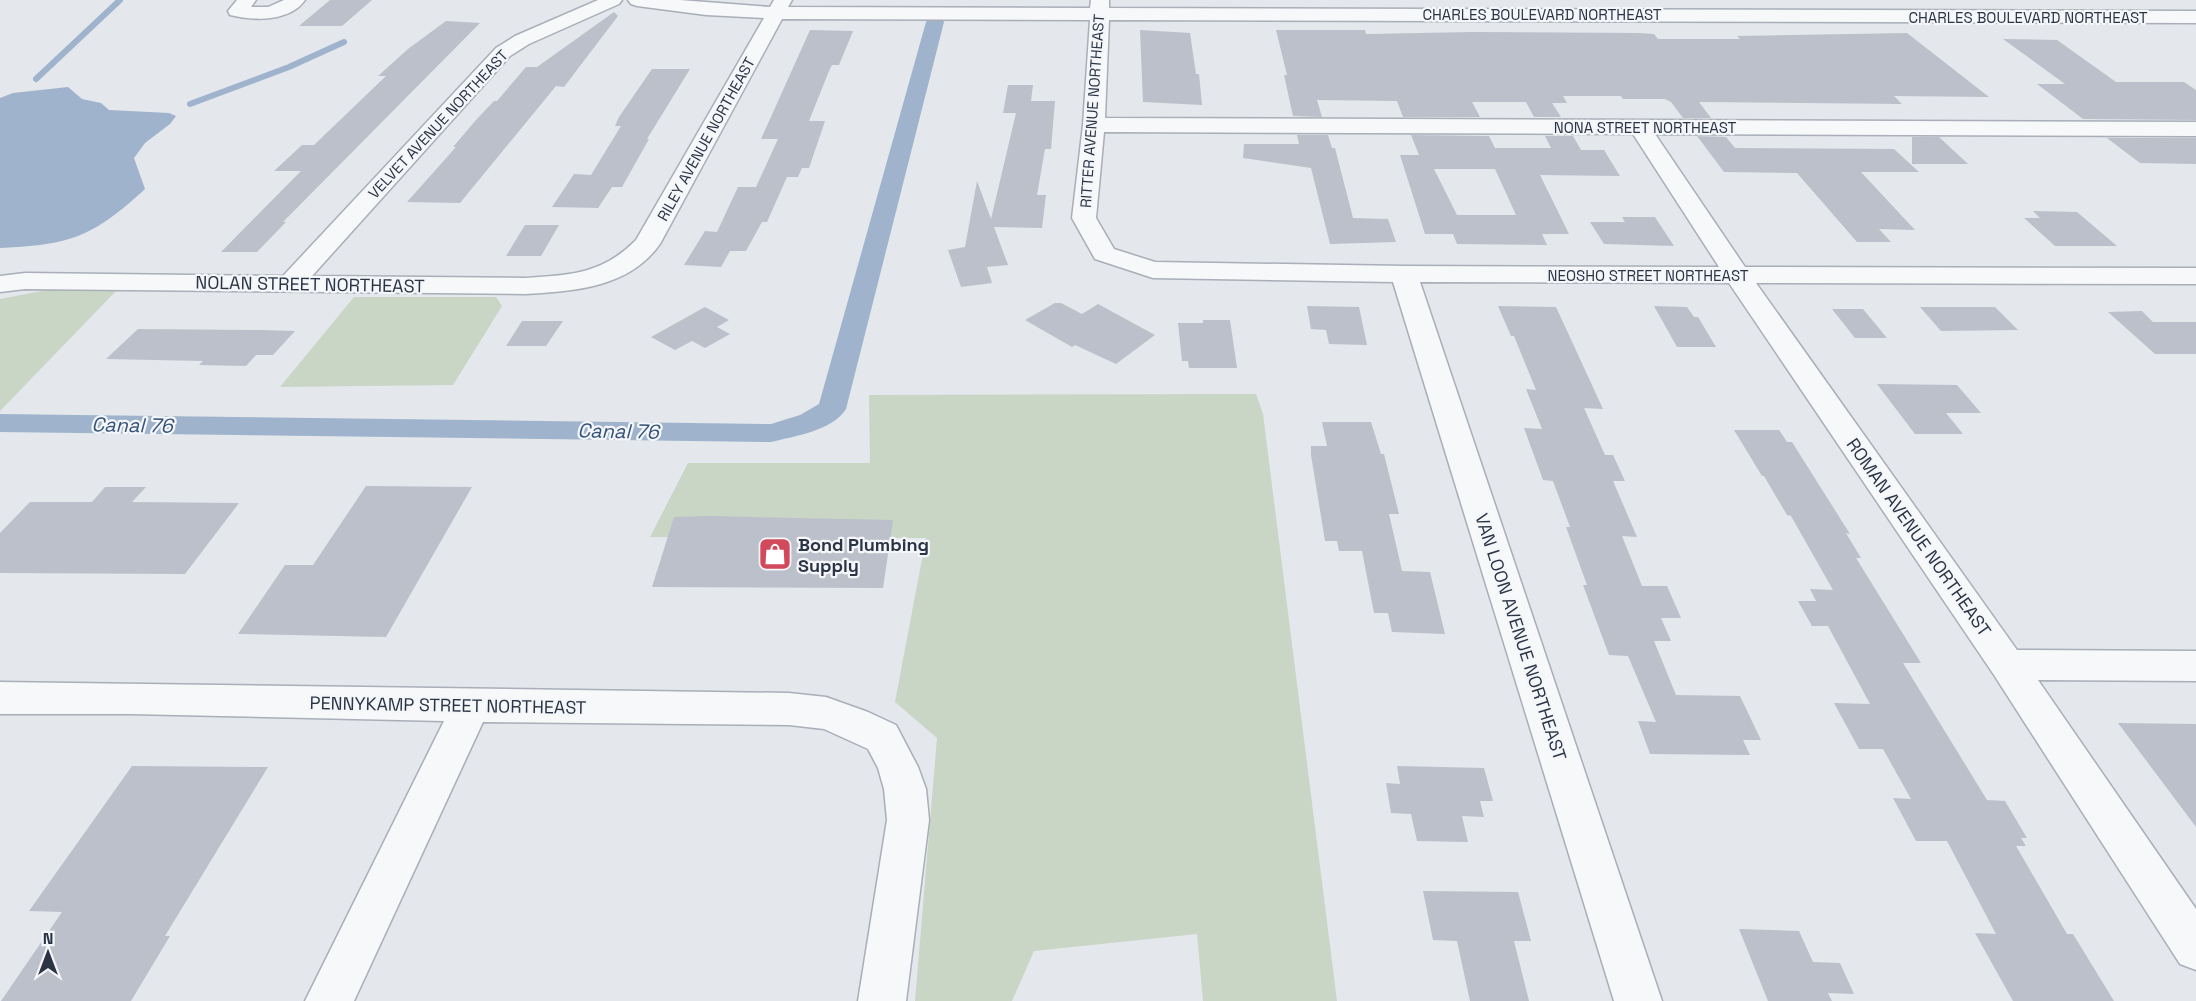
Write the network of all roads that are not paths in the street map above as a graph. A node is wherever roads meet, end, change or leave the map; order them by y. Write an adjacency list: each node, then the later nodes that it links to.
1 (247, 0): 2 (street)
2 (296, 0)
3 (613, 0): 17 (street, VELVET AVENUE NORTHEAST)
4 (637, 0): 6 (street, CHARLES BOULEVARD NORTHEAST)
5 (1100, 6): 6 (street, CHARLES BOULEVARD NORTHEAST); 7 (street, CHARLES BOULEVARD NORTHEAST); 8 (street, RITTER AVENUE NORTHEAST)
6 (780, 7): 12 (street, RILEY AVENUE NORTHEAST)
7 (2196, 17)
8 (1094, 125): 9 (street, NONA STREET NORTHEAST); 11 (street, RITTER AVENUE NORTHEAST)
9 (1640, 127): 10 (street, NONA STREET NORTHEAST); 14 (street, ROMAN AVENUE NORTHEAST)
10 (2196, 129)
11 (1104, 254): 13 (street, NEOSHO STREET NORTHEAST)
12 (618, 270): 17 (street, NOLAN STREET NORTHEAST)
13 (1404, 274): 14 (street, NEOSHO STREET NORTHEAST); 25 (street, VAN LOON AVENUE NORTHEAST)
14 (1737, 275): 15 (street, NEOSHO STREET NORTHEAST); 18 (street, ROMAN AVENUE NORTHEAST)
15 (2196, 276)
16 (0, 284): 17 (street, NOLAN STREET NORTHEAST)
17 (290, 284)
18 (2007, 665): 19 (street); 22 (street, ROMAN AVENUE NORTHEAST)
19 (2196, 666)
20 (0, 698): 21 (street, PENNYKAMP STREET NORTHEAST)
21 (471, 706): 23 (street); 24 (street, PENNYKAMP STREET NORTHEAST)
22 (2196, 948)
23 (329, 1001)
24 (882, 1001)
25 (1638, 1001)

